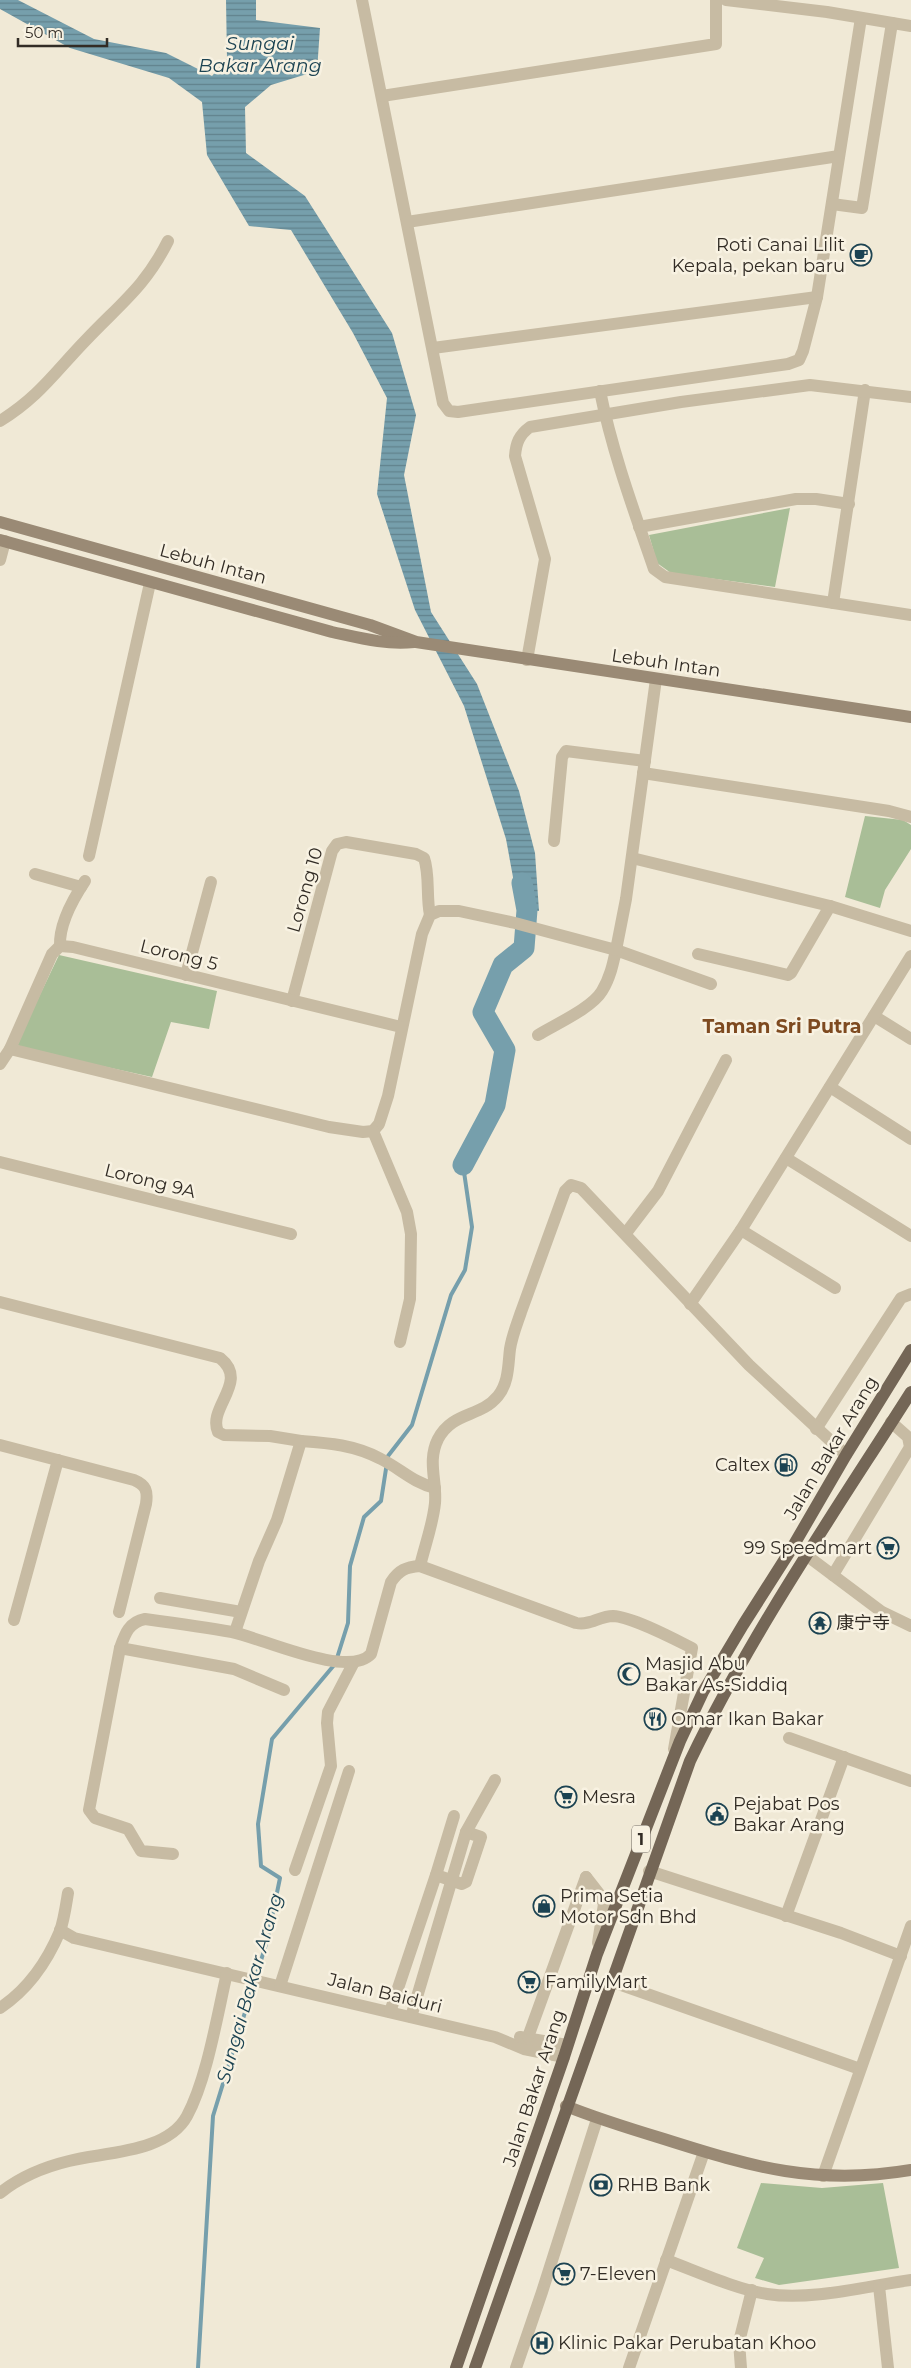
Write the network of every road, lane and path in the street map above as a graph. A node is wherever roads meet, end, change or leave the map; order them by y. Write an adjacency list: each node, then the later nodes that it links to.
1 (362, 0): 7 (street)
2 (716, 0): 7 (street)
3 (726, 0): 4 (street)
4 (861, 18): 5 (street); 8 (street)
5 (892, 23): 6 (street); 9 (street)
6 (911, 26)
7 (382, 96): 10 (street)
8 (839, 156): 9 (street); 10 (street)
9 (832, 204): 12 (street)
10 (407, 222): 13 (street)
11 (168, 241): 18 (street)
12 (817, 297): 13 (street); 15 (street)
13 (433, 348): 15 (street)
14 (865, 390): 16 (street); 17 (street); 19 (street)
15 (600, 391): 17 (street)
16 (911, 397)
17 (604, 413): 21 (street); 28 (street)
18 (0, 421)
19 (849, 504): 21 (street); 25 (street)
20 (0, 522): 27 (main road, Lebuh Intan)
21 (639, 526): 25 (street)
22 (3, 541): 23 (street); 24 (main road, Lebuh Intan)
23 (0, 560)
24 (150, 583): 27 (main road, Lebuh Intan); 34 (street)
25 (833, 603): 26 (street)
26 (911, 615)
27 (422, 643): 28 (main road, Lebuh Intan)
28 (527, 660): 29 (main road, Lebuh Intan)
29 (656, 679): 30 (main road, Lebuh Intan); 31 (street)
30 (911, 717)
31 (644, 767): 32 (street); 33 (street); 35 (street)
32 (911, 817)
33 (554, 841)
34 (90, 856)
35 (632, 858): 38 (street); 42 (street)
36 (35, 874): 41 (street)
37 (211, 882): 45 (street)
38 (830, 906): 40 (street); 43 (street)
39 (430, 915): 42 (street); 47 (street, Lorong 10); 49 (street)
40 (911, 931)
41 (60, 946): 45 (street, Lorong 5); 52 (street)
42 (616, 950): 46 (street); 50 (street)
43 (698, 954)
44 (911, 956): 48 (street)
45 (186, 975): 47 (street, Lorong 5)
46 (711, 984)
47 (292, 1001): 49 (street, Lorong 5)
48 (874, 1016): 51 (street); 55 (street)
49 (401, 1027): 56 (street)
50 (538, 1035)
51 (911, 1039)
52 (10, 1049): 54 (street); 56 (street)
53 (726, 1060): 61 (street)
54 (0, 1064)
55 (830, 1087): 57 (street); 58 (street)
56 (373, 1131): 68 (street)
57 (911, 1139)
58 (786, 1158): 60 (street); 63 (street)
59 (0, 1162): 62 (street, Lorong 9A)
60 (741, 1230): 64 (street); 67 (street)
61 (626, 1233): 67 (street); 77 (street)
62 (291, 1234)
63 (911, 1236)
64 (835, 1288)
65 (911, 1294): 72 (street)
66 (0, 1302): 73 (street)
67 (690, 1304): 72 (street)
68 (400, 1342)
69 (911, 1350): 75 (main road, Jalan Bakar Arang / 1)
70 (911, 1392): 71 (main road, Jalan Bakar Arang / 1)
71 (891, 1422): 78 (main road, Jalan Bakar Arang / 1); 80 (street)
72 (816, 1429): 75 (street)
73 (301, 1441): 77 (street); 83 (street)
74 (0, 1445): 76 (street)
75 (846, 1454): 92 (main road, Jalan Bakar Arang / 1)
76 (58, 1460): 82 (street); 84 (street)
77 (435, 1488): 79 (street)
78 (806, 1555): 80 (street); 99 (main road, Jalan Bakar Arang / 1)
79 (420, 1566): 88 (street); 92 (street)
80 (834, 1575): 85 (street)
81 (160, 1598): 83 (street)
82 (119, 1612)
83 (241, 1612): 86 (street)
84 (14, 1620)
85 (911, 1626)
86 (235, 1632): 87 (street); 88 (street)
87 (120, 1648): 89 (street); 97 (street)
88 (349, 1662): 98 (street)
89 (284, 1690)
90 (789, 1738): 91 (street)
91 (844, 1757): 95 (street); 103 (street)
92 (672, 1759): 106 (main road, Jalan Bakar Arang / 1)
93 (349, 1771): 110 (street)
94 (495, 1780): 101 (street)
95 (911, 1781)
96 (454, 1816): 100 (street)
97 (173, 1854)
98 (294, 1870)
99 (649, 1871): 103 (street); 109 (main road, Jalan Bakar Arang / 1)
100 (436, 1875): 101 (street); 112 (street)
101 (452, 1881): 113 (street)
102 (68, 1893): 105 (street)
103 (786, 1916): 107 (street)
104 (911, 1926): 107 (street)
105 (60, 1930): 108 (street, Jalan Baiduri); 111 (street)
106 (597, 1954): 115 (street); 116 (main road, Jalan Bakar Arang / 1)
107 (901, 1956): 117 (street)
108 (227, 1973): 110 (street, Jalan Baiduri); 123 (street)
109 (610, 1981): 117 (street); 118 (main road, Jalan Bakar Arang / 1)
110 (280, 1986): 112 (street, Jalan Baiduri)
111 (0, 2008)
112 (390, 2012): 113 (street, Jalan Baiduri)
113 (411, 2017): 114 (street, Jalan Baiduri)
114 (495, 2037): 115 (street, Jalan Baiduri); 116 (street, Jalan Baiduri)
115 (528, 2037): 116 (street, Jalan Baiduri)
116 (566, 2051): 128 (main road, Jalan Bakar Arang / 1)
117 (860, 2069): 122 (street)
118 (566, 2106): 119 (main road); 129 (main road, Jalan Bakar Arang / 1)
119 (597, 2119): 120 (main road); 130 (street)
120 (704, 2152): 122 (main road); 124 (street)
121 (911, 2170): 122 (main road)
122 (823, 2176)
123 (0, 2193)
124 (666, 2260): 127 (street); 131 (street)
125 (911, 2280): 126 (street)
126 (879, 2286): 127 (street); 133 (street)
127 (752, 2290): 132 (street)
128 (456, 2368)
129 (475, 2368)
130 (516, 2368)
131 (629, 2368)
132 (741, 2368)
133 (888, 2368)

